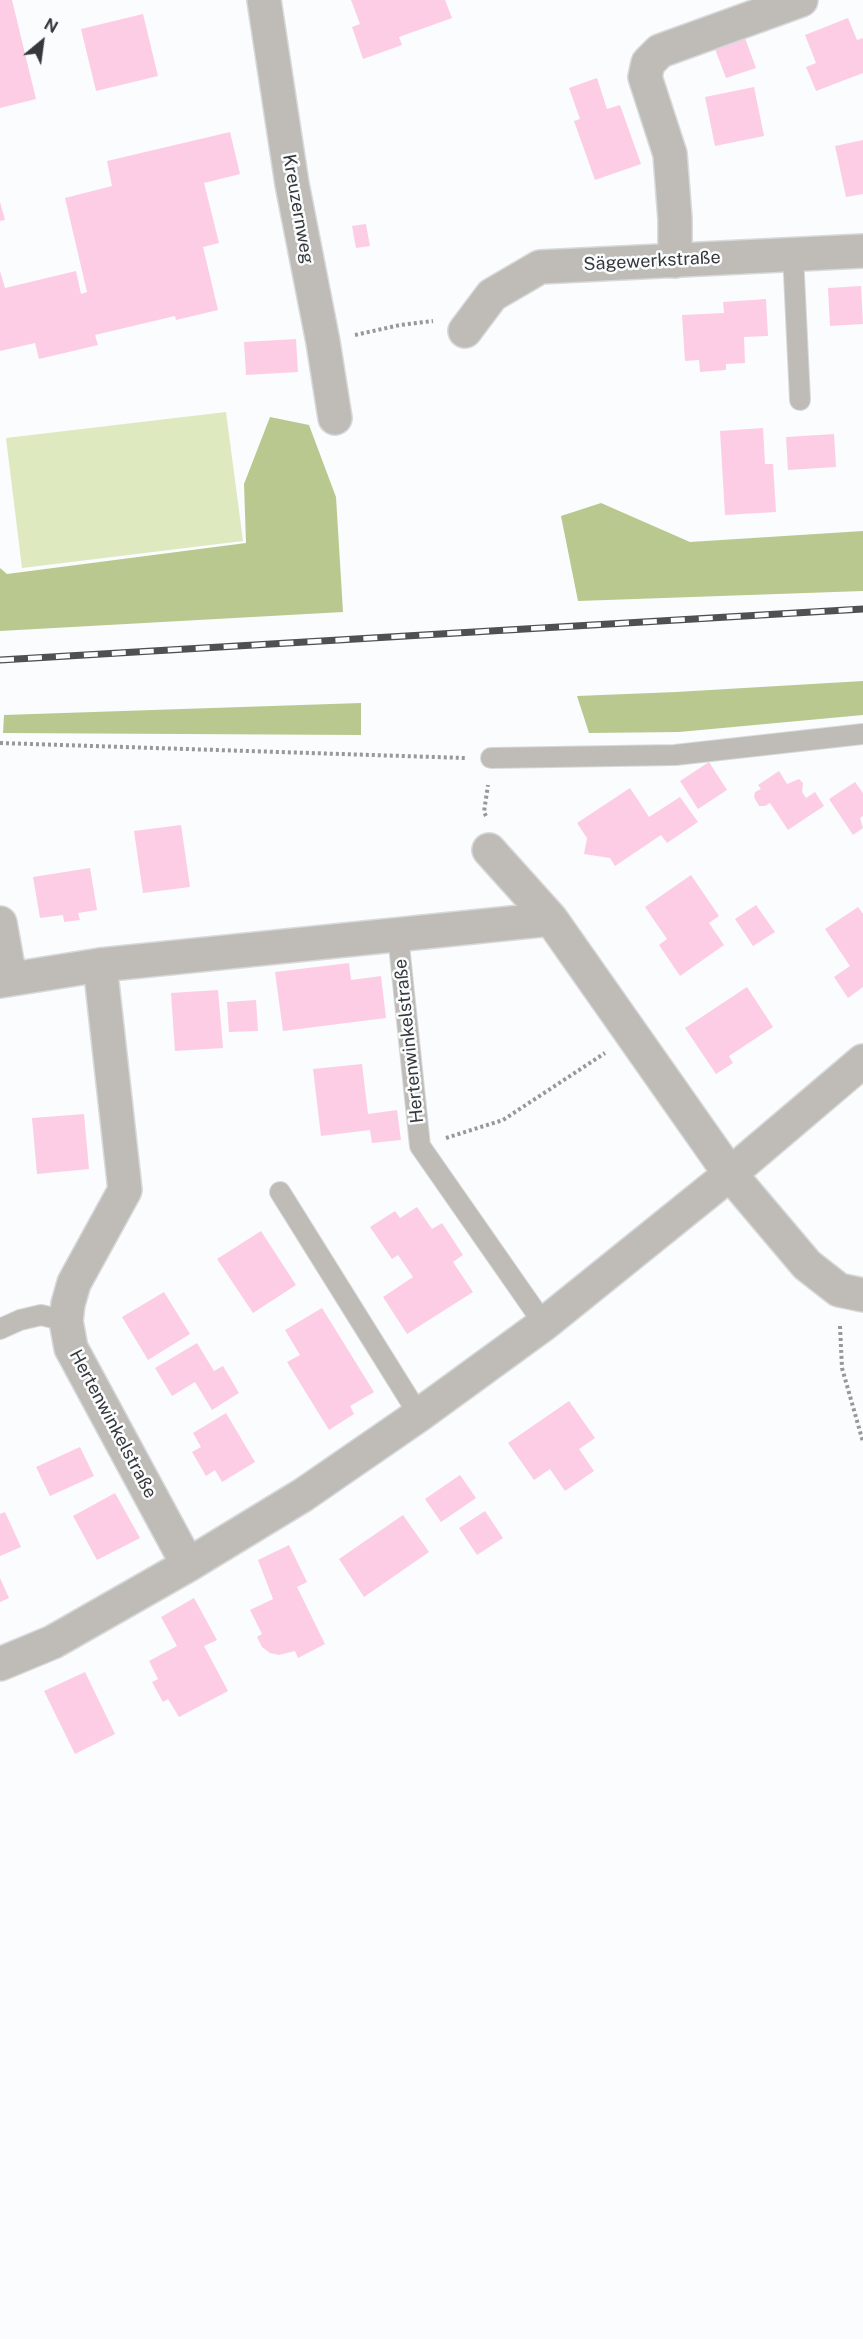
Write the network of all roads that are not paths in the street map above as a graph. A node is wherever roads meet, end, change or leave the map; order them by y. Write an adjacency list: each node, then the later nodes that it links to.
1 (264, 0): 8 (street, Kreuzernweg)
2 (801, 0): 5 (street)
3 (863, 250): 4 (street, Sägewerkstraße)
4 (793, 254): 5 (street, Sägewerkstraße); 7 (lane)
5 (675, 261): 6 (street, Sägewerkstraße)
6 (465, 331)
7 (800, 400)
8 (335, 418)
9 (863, 734): 10 (lane)
10 (491, 759)
11 (489, 850): 12 (street)
12 (551, 919): 14 (street); 18 (street)
13 (0, 923): 16 (street)
14 (398, 934): 15 (street); 22 (lane, Hertenwinkelstraße)
15 (100, 965): 16 (street); 21 (street, Hertenwinkelstraße)
16 (5, 980)
17 (863, 1061): 18 (street)
18 (730, 1174): 20 (street); 22 (street)
19 (280, 1192): 24 (lane)
20 (851, 1293)
21 (66, 1322): 23 (lane); 25 (street, Hertenwinkelstraße)
22 (544, 1324): 24 (street)
23 (0, 1329)
24 (419, 1415): 25 (street)
25 (189, 1565): 26 (street)
26 (0, 1664)

